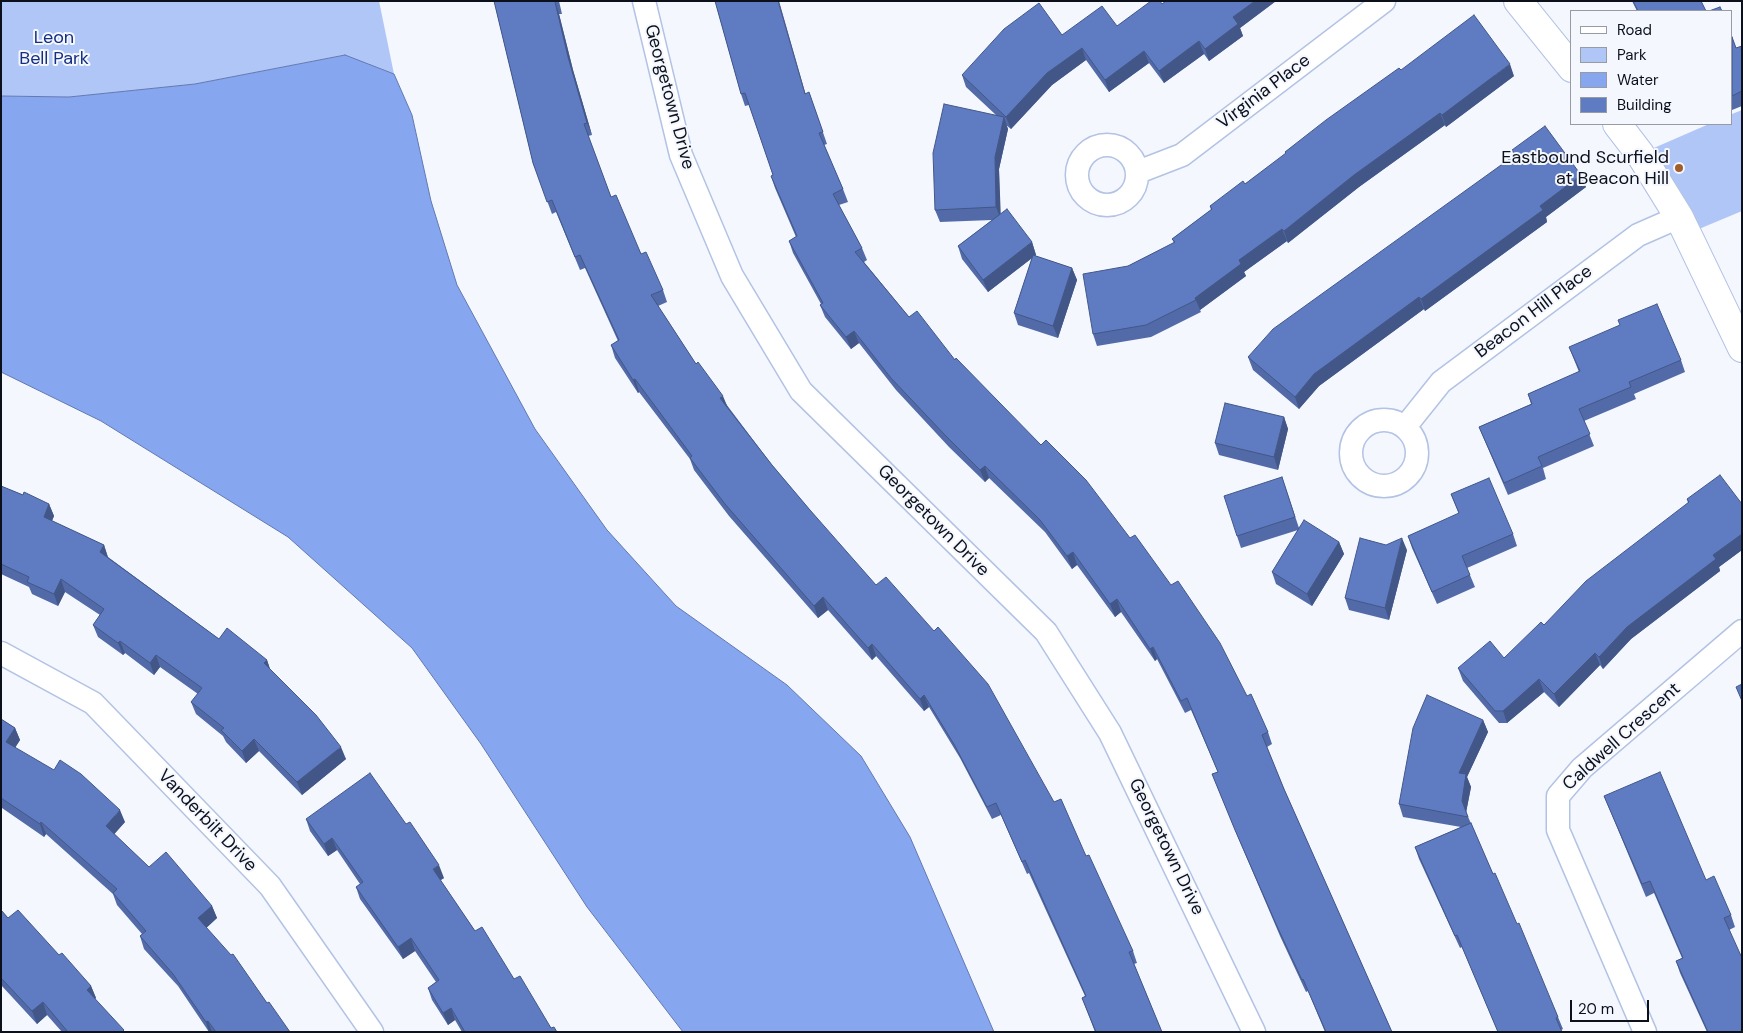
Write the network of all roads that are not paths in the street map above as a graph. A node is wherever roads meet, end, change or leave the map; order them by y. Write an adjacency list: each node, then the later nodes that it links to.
1 (644, 1): 13 (street, Georgetown Drive)
2 (1384, 1): 6 (street, Virginia Place)
3 (1518, 1): 4 (street)
4 (1570, 66)
5 (1617, 125): 7 (street)
6 (1138, 172)
7 (1679, 217): 8 (street); 9 (street, Beacon Hill Place)
8 (1742, 348)
9 (1405, 427)
10 (1742, 631): 14 (street, Caldwell Crescent)
11 (1, 653): 12 (street, Vanderbilt Drive)
12 (372, 1032)
13 (1254, 1032)
14 (1645, 1032)

